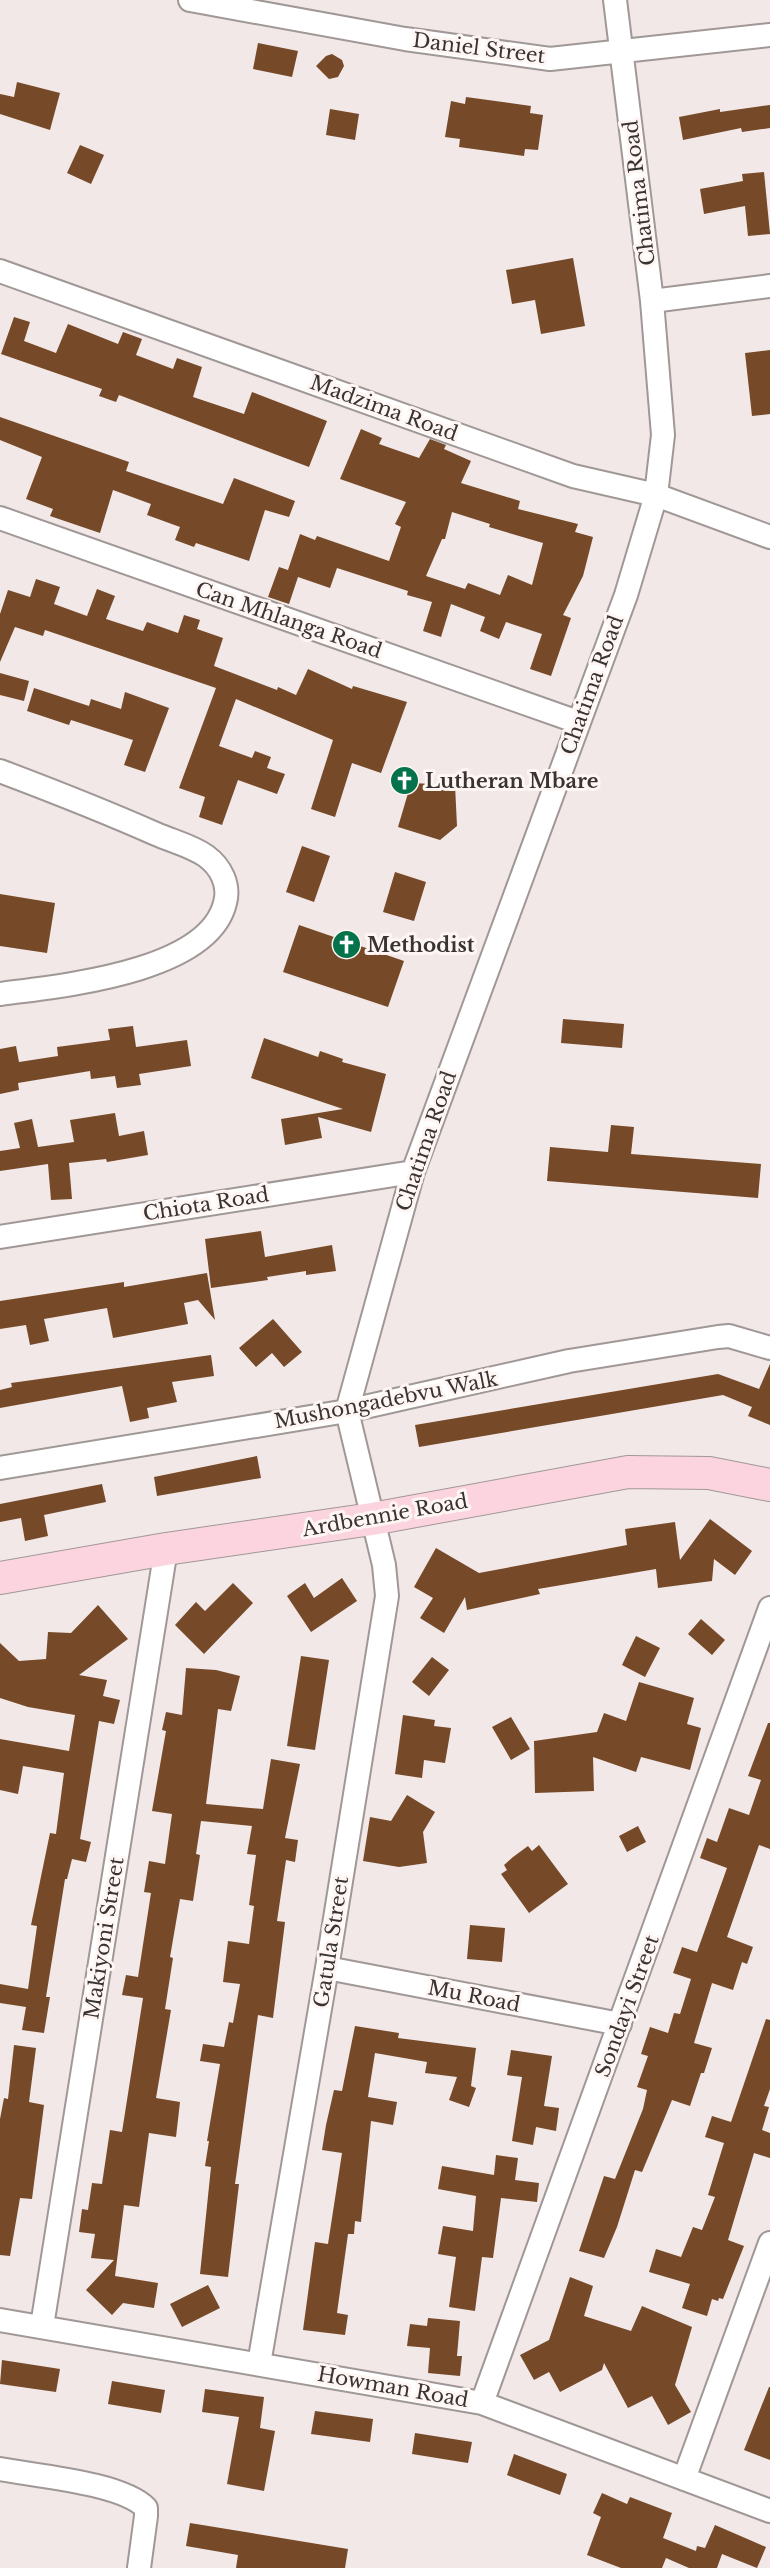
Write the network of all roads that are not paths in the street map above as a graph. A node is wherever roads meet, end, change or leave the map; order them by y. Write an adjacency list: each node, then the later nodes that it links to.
1 (190, 0): 4 (street, Daniel Street)
2 (615, 0): 4 (street, Chatima Road)
3 (770, 35): 4 (street, Daniel Street)
4 (622, 53): 7 (street, Chatima Road)
5 (0, 271): 8 (street, Madzima Road)
6 (770, 286): 7 (street)
7 (652, 301): 8 (street, Chatima Road)
8 (656, 495): 10 (street, Madzima Road); 11 (street, Chatima Road)
9 (0, 518): 11 (street, Can Mhlanga Road)
10 (770, 537)
11 (578, 722): 14 (street, Chatima Road)
12 (0, 771): 13 (street)
13 (0, 994)
14 (413, 1172): 15 (street, Chiota Road); 17 (street, Chatima Road)
15 (0, 1237)
16 (770, 1348): 17 (street, Mushongadebvu Walk)
17 (347, 1411): 18 (street, Mushongadebvu Walk); 20 (street, Chatima Road)
18 (0, 1468)
19 (770, 1485): 20 (main road, Ardbennie Road)
20 (372, 1519): 21 (main road, Ardbennie Road); 24 (street, Gatula Street)
21 (166, 1549): 22 (main road, Ardbennie Road); 28 (street, Makiyoni Street)
22 (0, 1578)
23 (770, 1608): 25 (street, Sondayi Street)
24 (327, 1968): 25 (street, Mu Road); 29 (street, Gatula Street)
25 (621, 2024): 30 (street, Sondayi Street)
26 (770, 2243): 32 (street)
27 (0, 2320): 28 (street, Howman Road)
28 (42, 2326): 29 (street, Howman Road)
29 (259, 2364): 30 (street, Howman Road)
30 (483, 2403): 32 (street, Howman Road)
31 (0, 2469): 34 (street)
32 (684, 2479): 33 (street, Howman Road)
33 (770, 2511)
34 (139, 2568)

